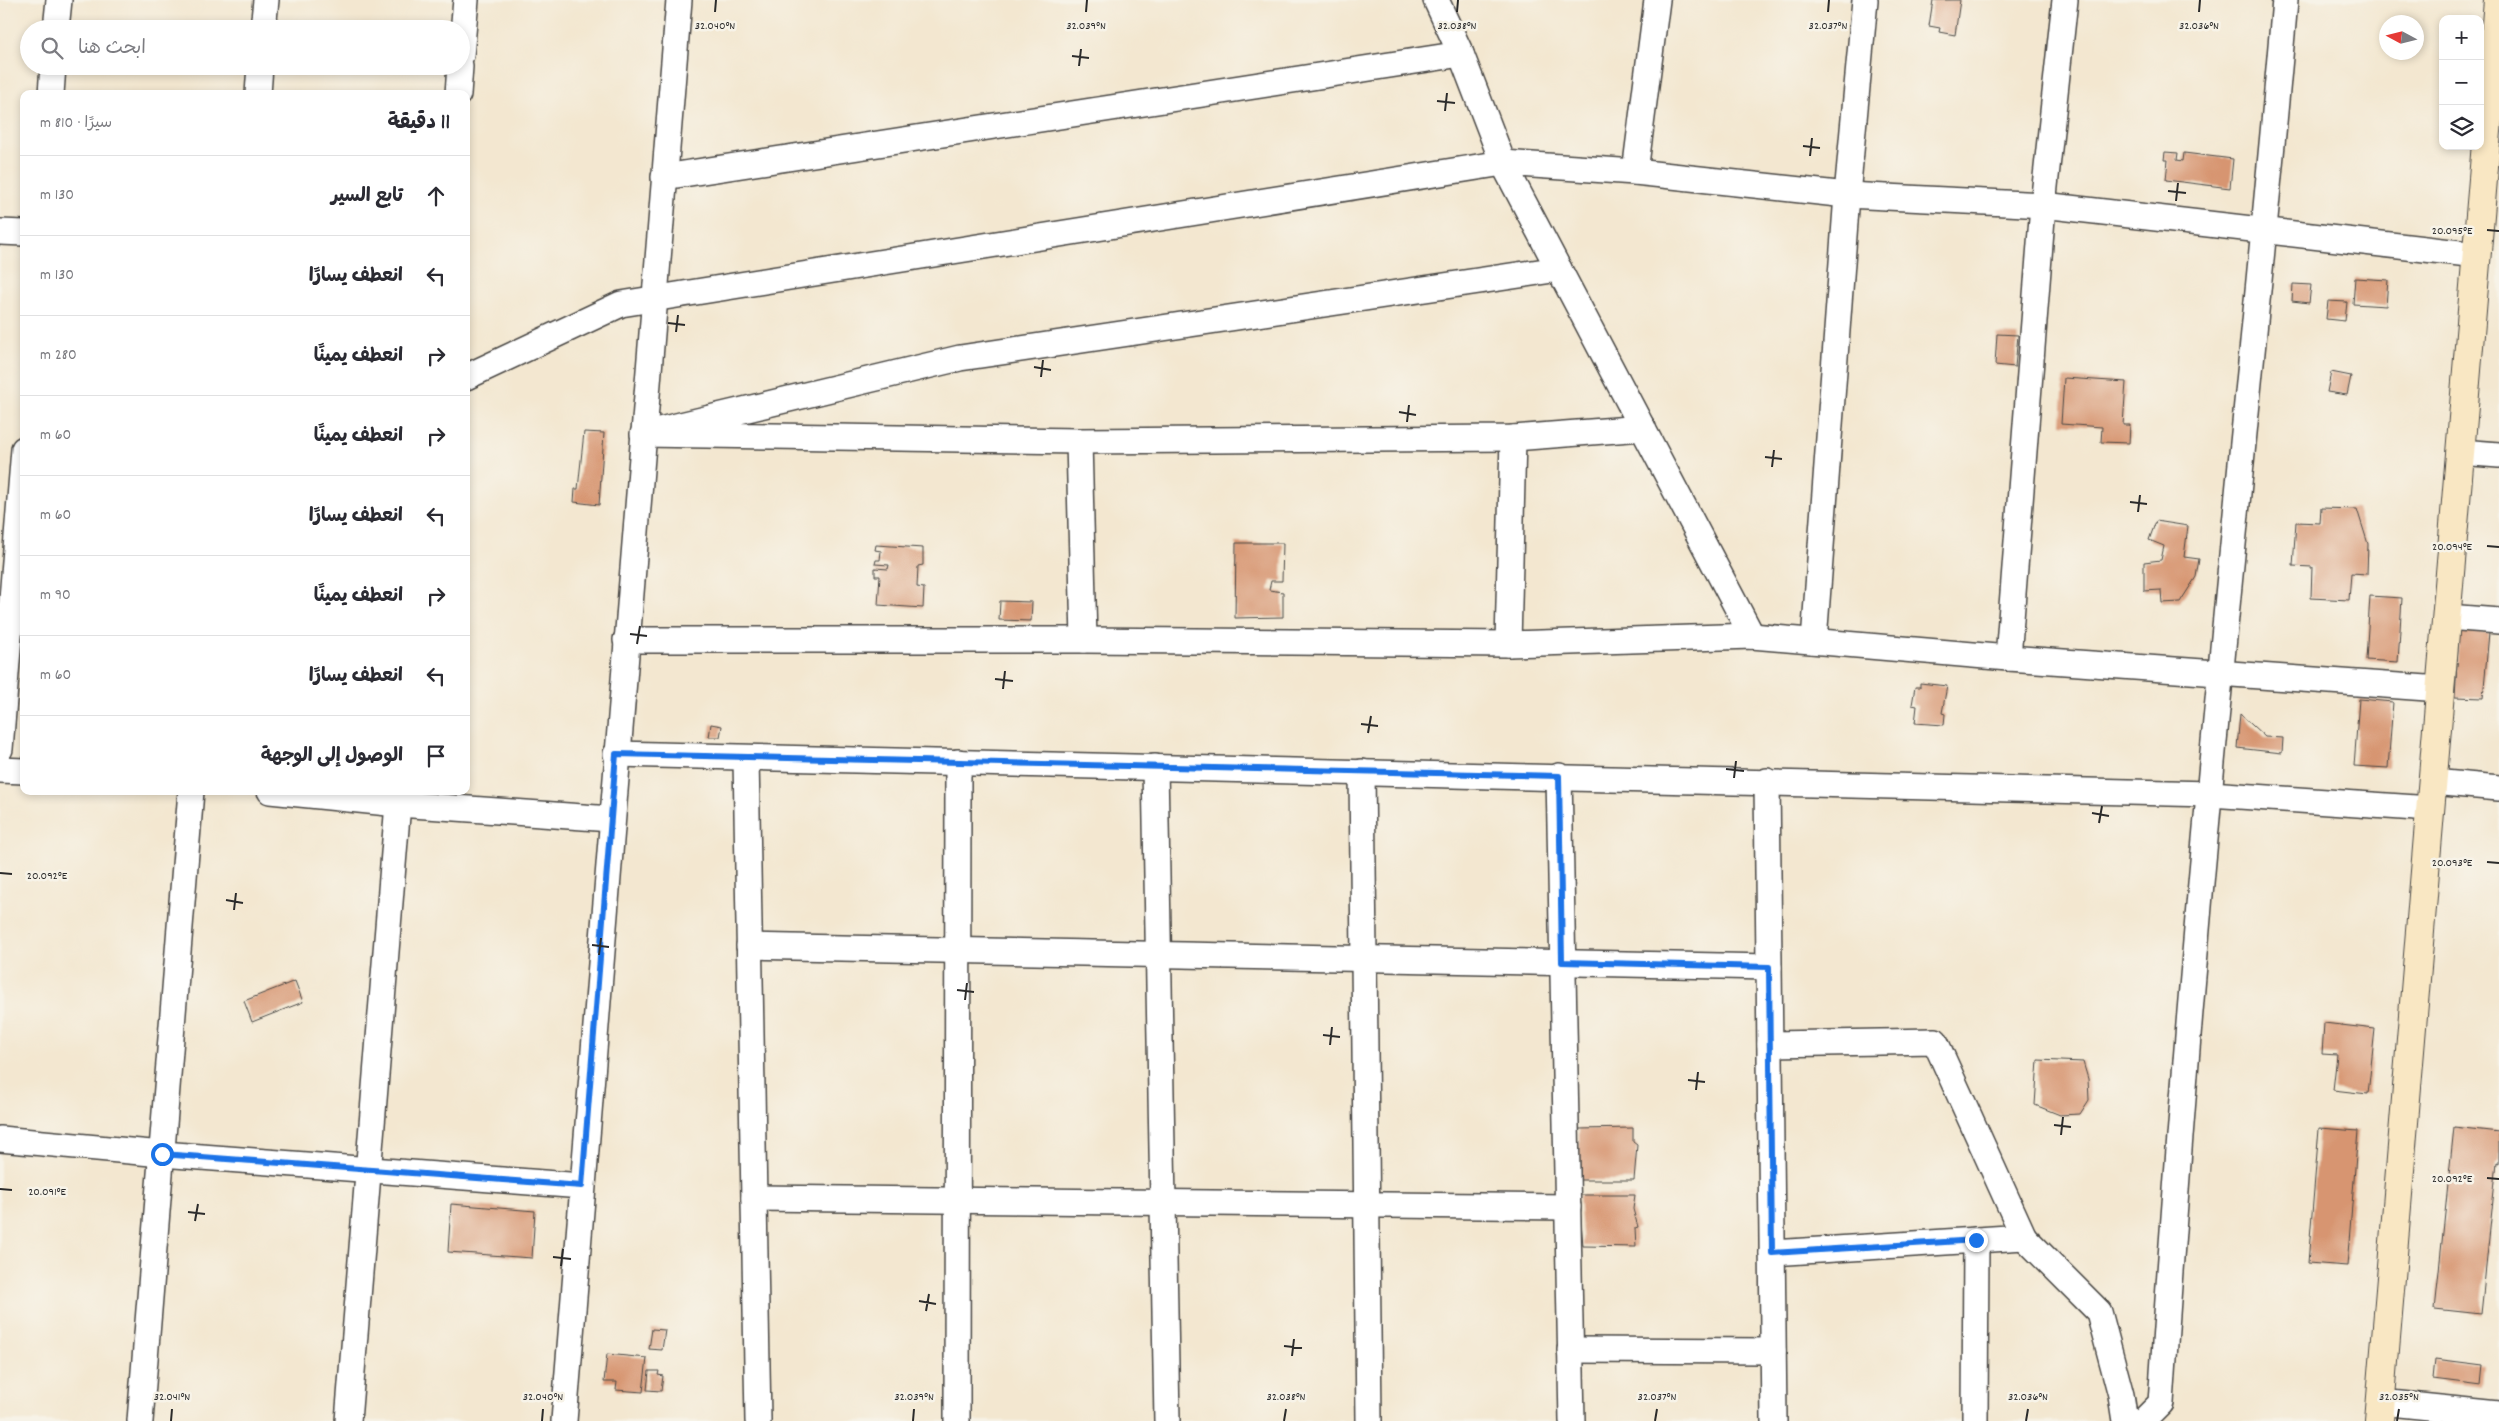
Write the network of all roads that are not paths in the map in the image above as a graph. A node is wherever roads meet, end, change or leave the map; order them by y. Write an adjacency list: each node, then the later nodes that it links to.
1 (58, 0): 11 (street)
2 (266, 0): 12 (street)
3 (466, 0): 13 (street)
4 (679, 0): 24 (street)
5 (1436, 0): 14 (street)
6 (1657, 0): 23 (street)
7 (1865, 0): 25 (street)
8 (2065, 0): 26 (street)
9 (2285, 0): 27 (street)
10 (2498, 0): 15 (street)
11 (57, 20)
12 (265, 20)
13 (464, 20)
14 (1461, 54): 22 (street); 24 (street)
15 (2496, 71): 30 (street)
16 (52, 75): 19 (street)
17 (259, 75): 20 (street)
18 (459, 75): 21 (street)
19 (51, 90)
20 (258, 90)
21 (458, 90)
22 (1503, 163): 23 (street); 31 (street); 32 (street)
23 (1635, 172): 25 (street)
24 (664, 177): 32 (street)
25 (1847, 195): 26 (street); 47 (street)
26 (2043, 205): 27 (street); 49 (street)
27 (2265, 230): 30 (street); 50 (street)
28 (0, 232): 29 (street)
29 (20, 233)
30 (2477, 255): 38 (street)
31 (1559, 269): 34 (street); 35 (street)
32 (654, 299): 33 (street); 35 (street)
33 (470, 375)
34 (1643, 428): 36 (street); 44 (street)
35 (643, 434): 37 (street); 45 (street)
36 (1513, 438): 37 (street); 48 (street)
37 (1079, 441): 46 (street)
38 (2460, 452): 39 (street); 42 (street)
39 (2499, 455)
40 (20, 497): 41 (street)
41 (12, 592): 52 (street)
42 (2447, 617): 43 (street); 51 (street)
43 (2499, 621)
44 (1752, 636): 47 (street); 48 (street)
45 (626, 640): 46 (street); 53 (street)
46 (1084, 640): 48 (street)
47 (1814, 641): 49 (street)
48 (1508, 644)
49 (2008, 658): 50 (street)
50 (2220, 672): 51 (street); 64 (street)
51 (2441, 690): 62 (street)
52 (0, 748)
53 (616, 754): 54 (street); 69 (street)
54 (746, 758): 55 (street); 70 (street)
55 (958, 762): 56 (street); 71 (street)
56 (1155, 767): 59 (street); 72 (street)
57 (0, 770): 58 (street)
58 (20, 771)
59 (1362, 772): 60 (street); 73 (street)
60 (1559, 776): 61 (street); 74 (street)
61 (1767, 781): 64 (street); 75 (street)
62 (2433, 782): 63 (street); 68 (street)
63 (2499, 788)
64 (2210, 794): 68 (street); 104 (street)
65 (192, 795): 78 (street)
66 (356, 795): 67 (street)
67 (399, 797): 69 (street); 79 (street)
68 (2431, 809): 91 (street)
69 (611, 819): 80 (street)
70 (750, 946): 71 (street); 81 (street)
71 (957, 950): 72 (street); 82 (street)
72 (1158, 954): 73 (street); 83 (street)
73 (1364, 958): 74 (street); 84 (street)
74 (1562, 962): 75 (street); 85 (street)
75 (1769, 967): 76 (street)
76 (1770, 1044): 86 (street); 88 (street)
77 (0, 1139): 78 (street)
78 (162, 1154): 79 (street); 93 (street)
79 (368, 1170): 80 (street); 94 (street)
80 (582, 1186): 95 (street)
81 (754, 1198): 82 (street); 96 (street)
82 (957, 1200): 83 (street); 97 (street)
83 (1163, 1202): 84 (street); 98 (street)
84 (1366, 1205): 85 (street); 99 (street)
85 (1568, 1207): 89 (street)
86 (2024, 1237): 87 (street); 103 (street)
87 (1976, 1240): 88 (street); 102 (street)
88 (1772, 1253): 90 (street)
89 (1570, 1350): 90 (street); 100 (street)
90 (1773, 1351): 101 (street)
91 (2380, 1411): 92 (street)
92 (2499, 1414)
93 (140, 1421)
94 (348, 1421)
95 (564, 1421)
96 (758, 1421)
97 (957, 1421)
98 (1167, 1421)
99 (1369, 1421)
100 (1572, 1421)
101 (1774, 1421)
102 (1975, 1421)
103 (2125, 1421)
104 (2143, 1421)

